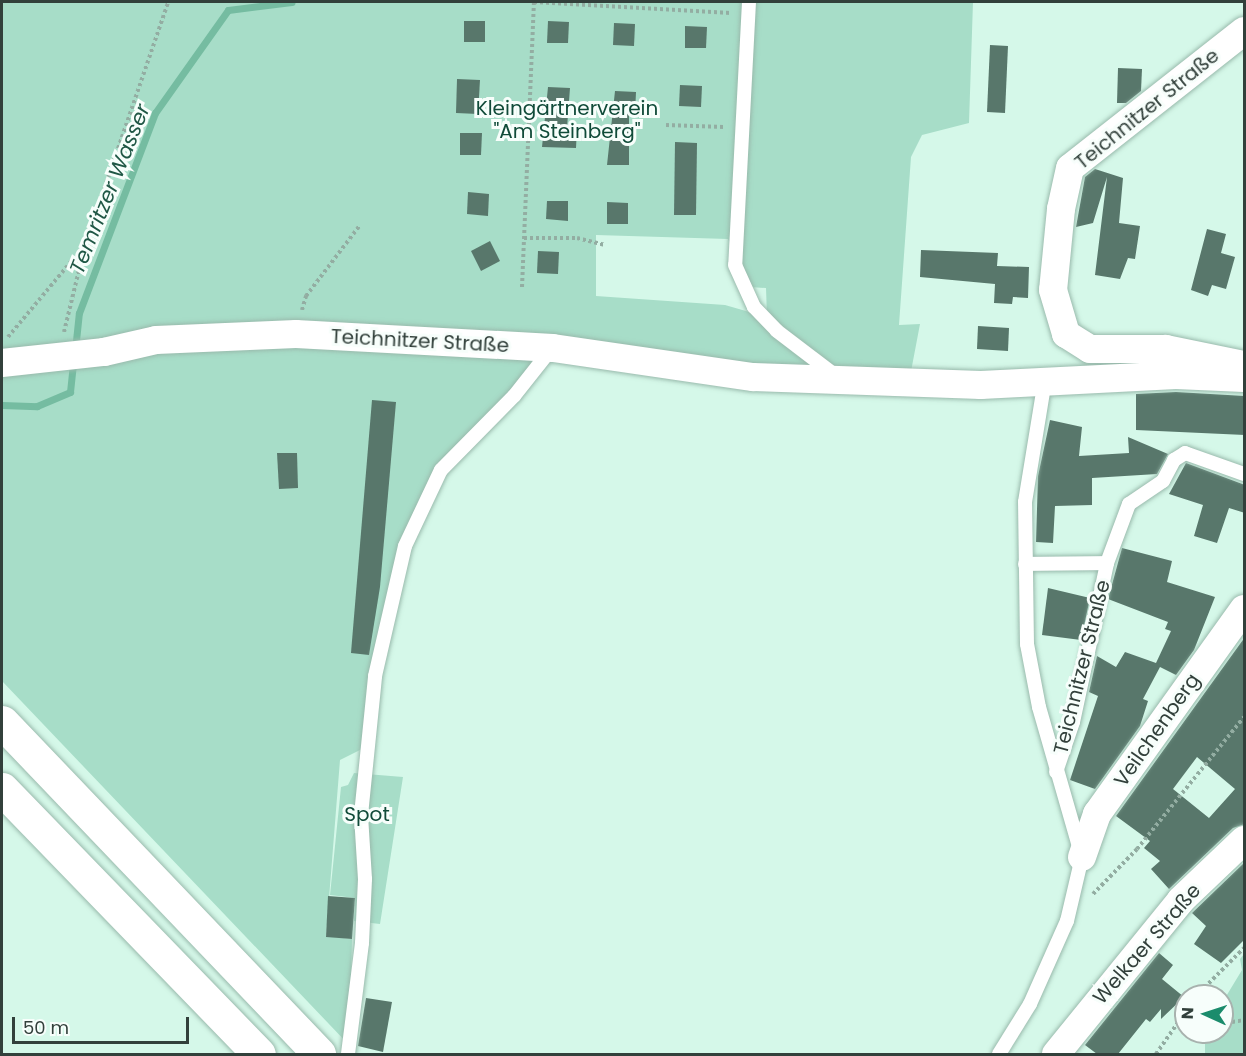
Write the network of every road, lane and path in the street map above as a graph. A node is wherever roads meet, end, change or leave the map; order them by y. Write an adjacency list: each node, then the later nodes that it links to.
1 (168, 2): 10 (path)
2 (534, 2): 3 (path); 9 (path)
3 (573, 3): 4 (path)
4 (749, 8): 7 (lane)
5 (1245, 31): 18 (street, Teichnitzer Straße)
6 (666, 125): 7 (path)
7 (742, 128): 19 (lane)
8 (360, 225): 13 (path)
9 (524, 238): 11 (path); 12 (path)
10 (85, 245): 14 (path); 16 (path)
11 (605, 245)
12 (522, 287)
13 (296, 334): 15 (street, Teichnitzer Straße); 16 (street, Teichnitzer Straße)
14 (2, 345)
15 (553, 348): 19 (street, Teichnitzer Straße); 38 (lane)
16 (47, 359): 17 (street, Teichnitzer Straße)
17 (2, 363)
18 (1245, 365)
19 (839, 378): 21 (street, Teichnitzer Straße)
20 (1245, 378): 21 (street, Teichnitzer Straße)
21 (1046, 381): 24 (lane, Teichnitzer Straße)
22 (1245, 474): 23 (lane, Teichnitzer Straße)
23 (1107, 563): 24 (lane, Teichnitzer Straße); 28 (lane, Teichnitzer Straße)
24 (1025, 564): 28 (lane, Teichnitzer Straße)
25 (1245, 609): 31 (street, Veilchenberg)
26 (1245, 717): 32 (path)
27 (2, 722): 37 (highway)
28 (1056, 772): 31 (lane, Teichnitzer Straße)
29 (2, 789): 36 (highway)
30 (1245, 840): 40 (street, Welkaer Straße)
31 (1082, 857): 32 (lane)
32 (1067, 921): 39 (lane)
33 (1245, 948): 34 (path)
34 (1208, 984)
35 (1174, 1028): 41 (path)
36 (259, 1054)
37 (319, 1054)
38 (348, 1054)
39 (999, 1054)
40 (1056, 1054)
41 (1156, 1054)

